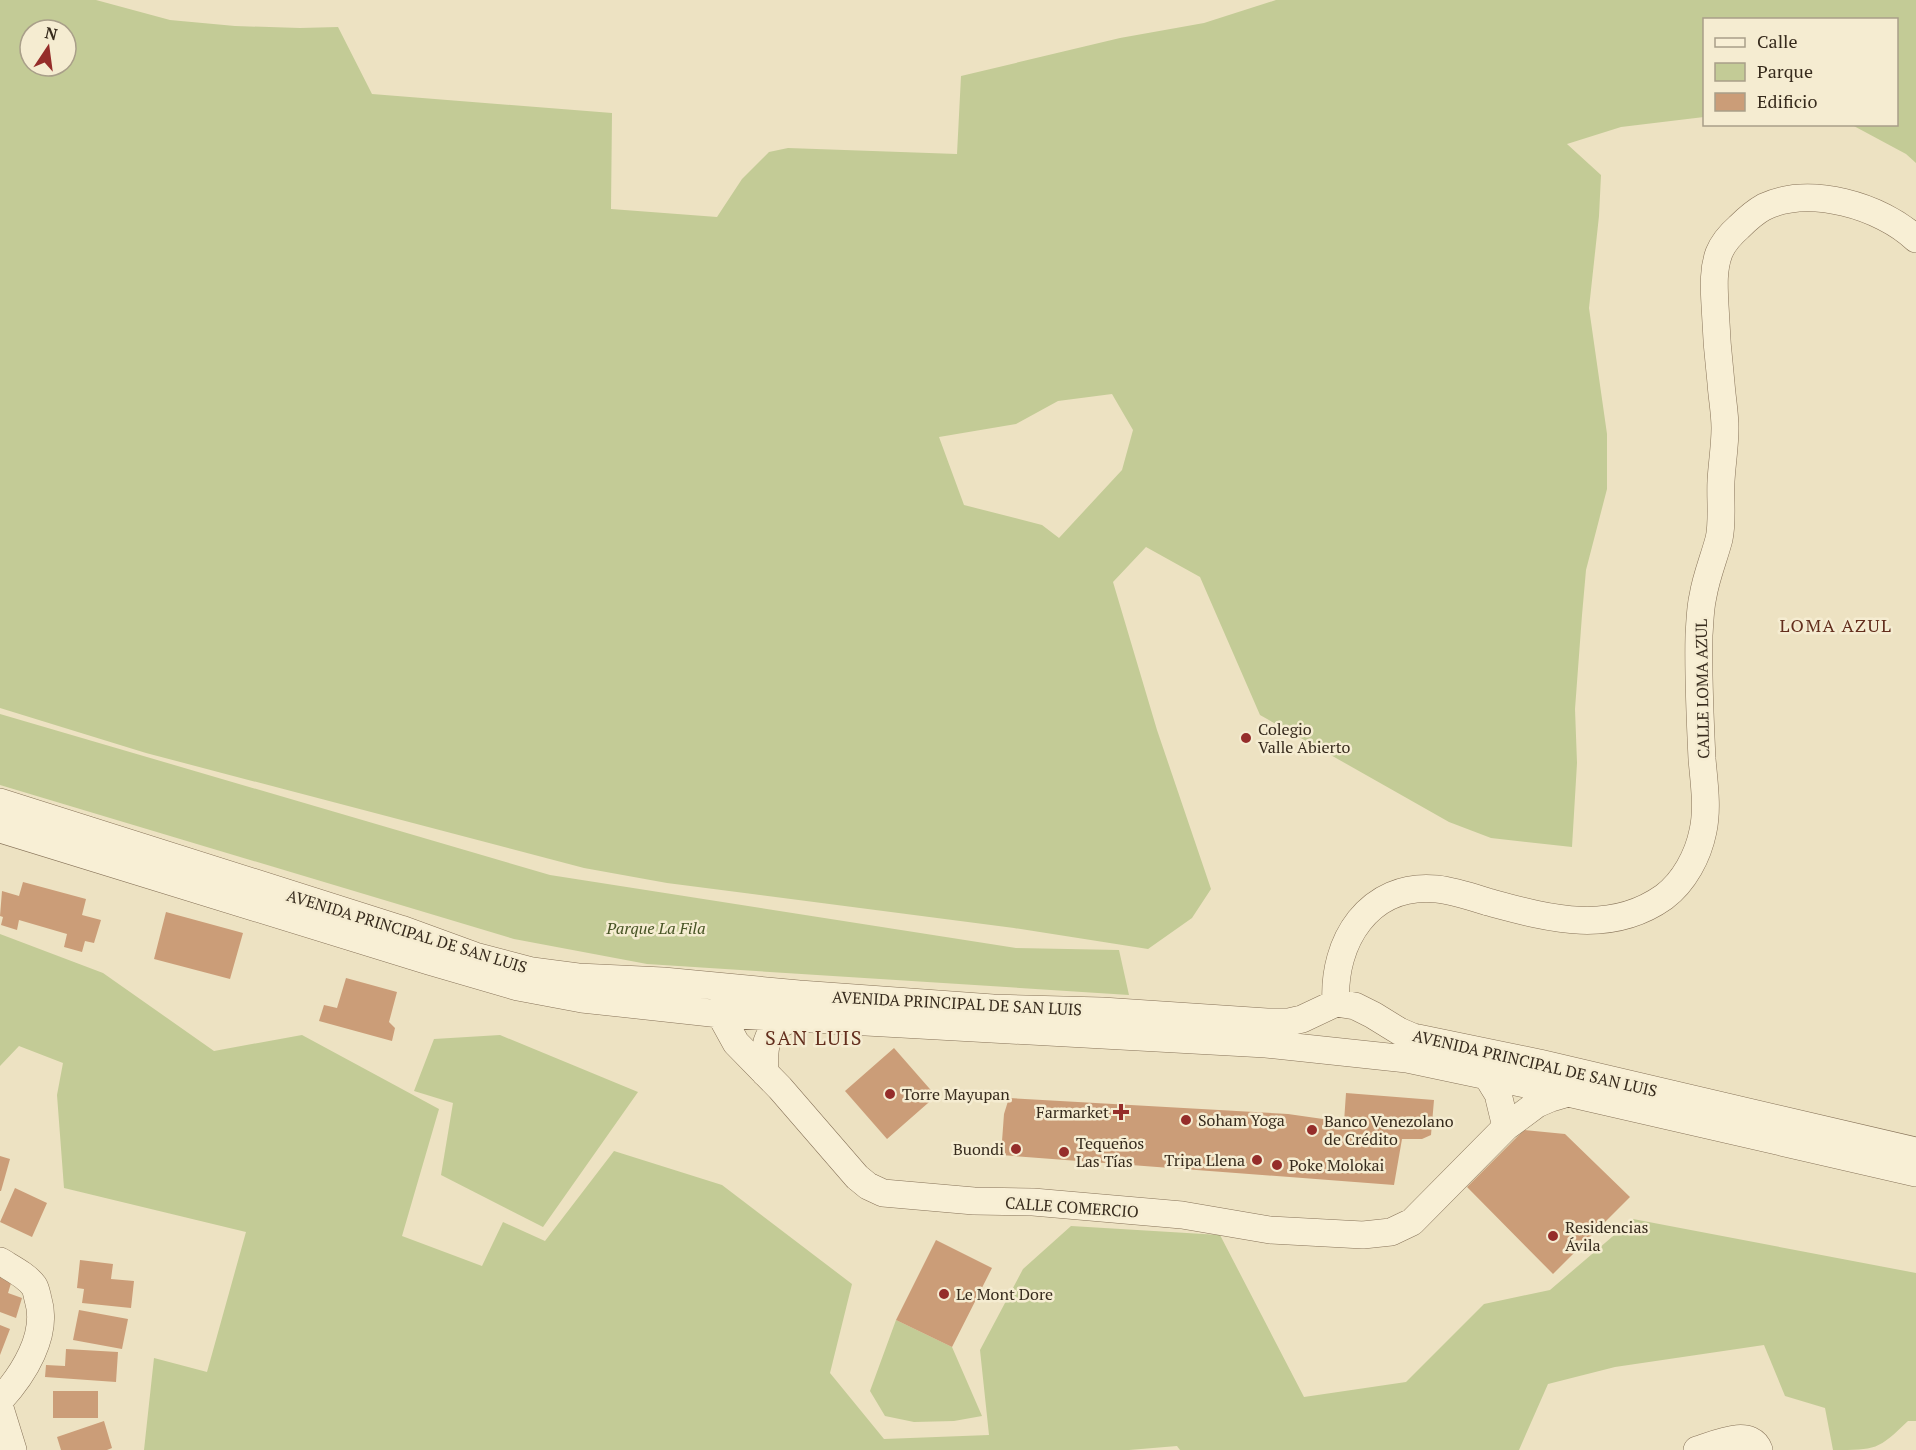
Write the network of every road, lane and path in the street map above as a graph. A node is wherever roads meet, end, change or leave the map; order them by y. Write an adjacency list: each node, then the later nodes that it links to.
1 (1916, 239): 6 (street, CALLE LOMA AZUL)
2 (0, 802): 5 (street, AVENIDA PRINCIPAL DE SAN LUIS)
3 (0, 829): 5 (street, AVENIDA PRINCIPAL DE SAN LUIS)
4 (751, 990): 5 (street, AVENIDA PRINCIPAL DE SAN LUIS); 6 (street, AVENIDA PRINCIPAL DE SAN LUIS); 7 (street)
5 (645, 993): 7 (street, AVENIDA PRINCIPAL DE SAN LUIS)
6 (1330, 1006): 9 (street, CALLE LOMA AZUL); 14 (street, AVENIDA PRINCIPAL DE SAN LUIS)
7 (720, 1014): 8 (street, AVENIDA PRINCIPAL DE SAN LUIS); 10 (street, CALLE COMERCIO)
8 (797, 1017): 9 (street, AVENIDA PRINCIPAL DE SAN LUIS); 10 (street)
9 (1328, 1049): 11 (street, AVENIDA PRINCIPAL DE SAN LUIS)
10 (765, 1073): 13 (street, CALLE COMERCIO)
11 (1487, 1076): 12 (street, AVENIDA PRINCIPAL DE SAN LUIS); 13 (street)
12 (1568, 1093): 13 (street, CALLE COMERCIO); 15 (street, AVENIDA PRINCIPAL DE SAN LUIS)
13 (1506, 1127)
14 (1916, 1151)
15 (1916, 1173)
16 (0, 1261): 17 (street)
17 (0, 1400)
18 (0, 1408): 19 (street)
19 (14, 1450)
20 (1697, 1450): 21 (street)
21 (1759, 1450)

